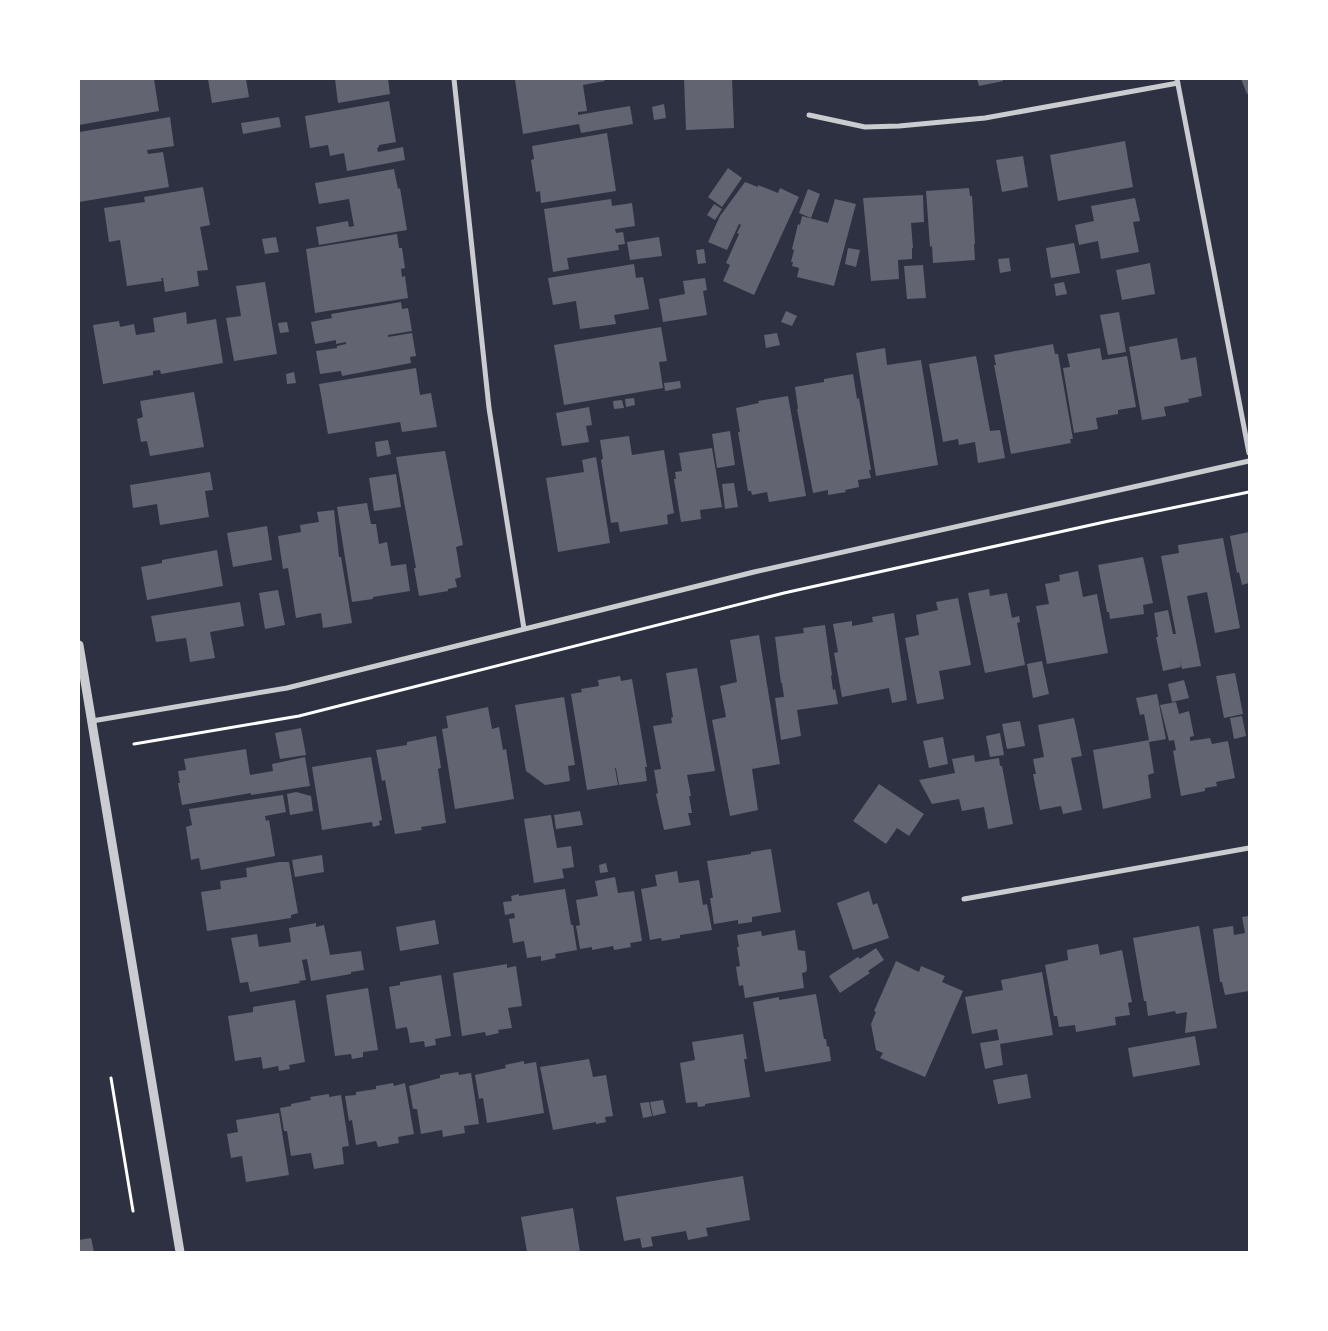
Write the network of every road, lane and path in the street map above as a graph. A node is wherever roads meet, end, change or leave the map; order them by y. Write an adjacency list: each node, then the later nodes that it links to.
1 (454, 79): 7 (street)
2 (1177, 81): 3 (street); 4 (street)
3 (810, 115)
4 (1249, 453)
5 (1249, 461): 7 (street)
6 (1249, 492): 10 (path)
7 (524, 629): 9 (street)
8 (79, 645): 9 (street)
9 (92, 721): 15 (street)
10 (134, 744)
11 (1249, 848): 12 (street)
12 (964, 899)
13 (111, 1078): 14 (path)
14 (133, 1211)
15 (180, 1252)

